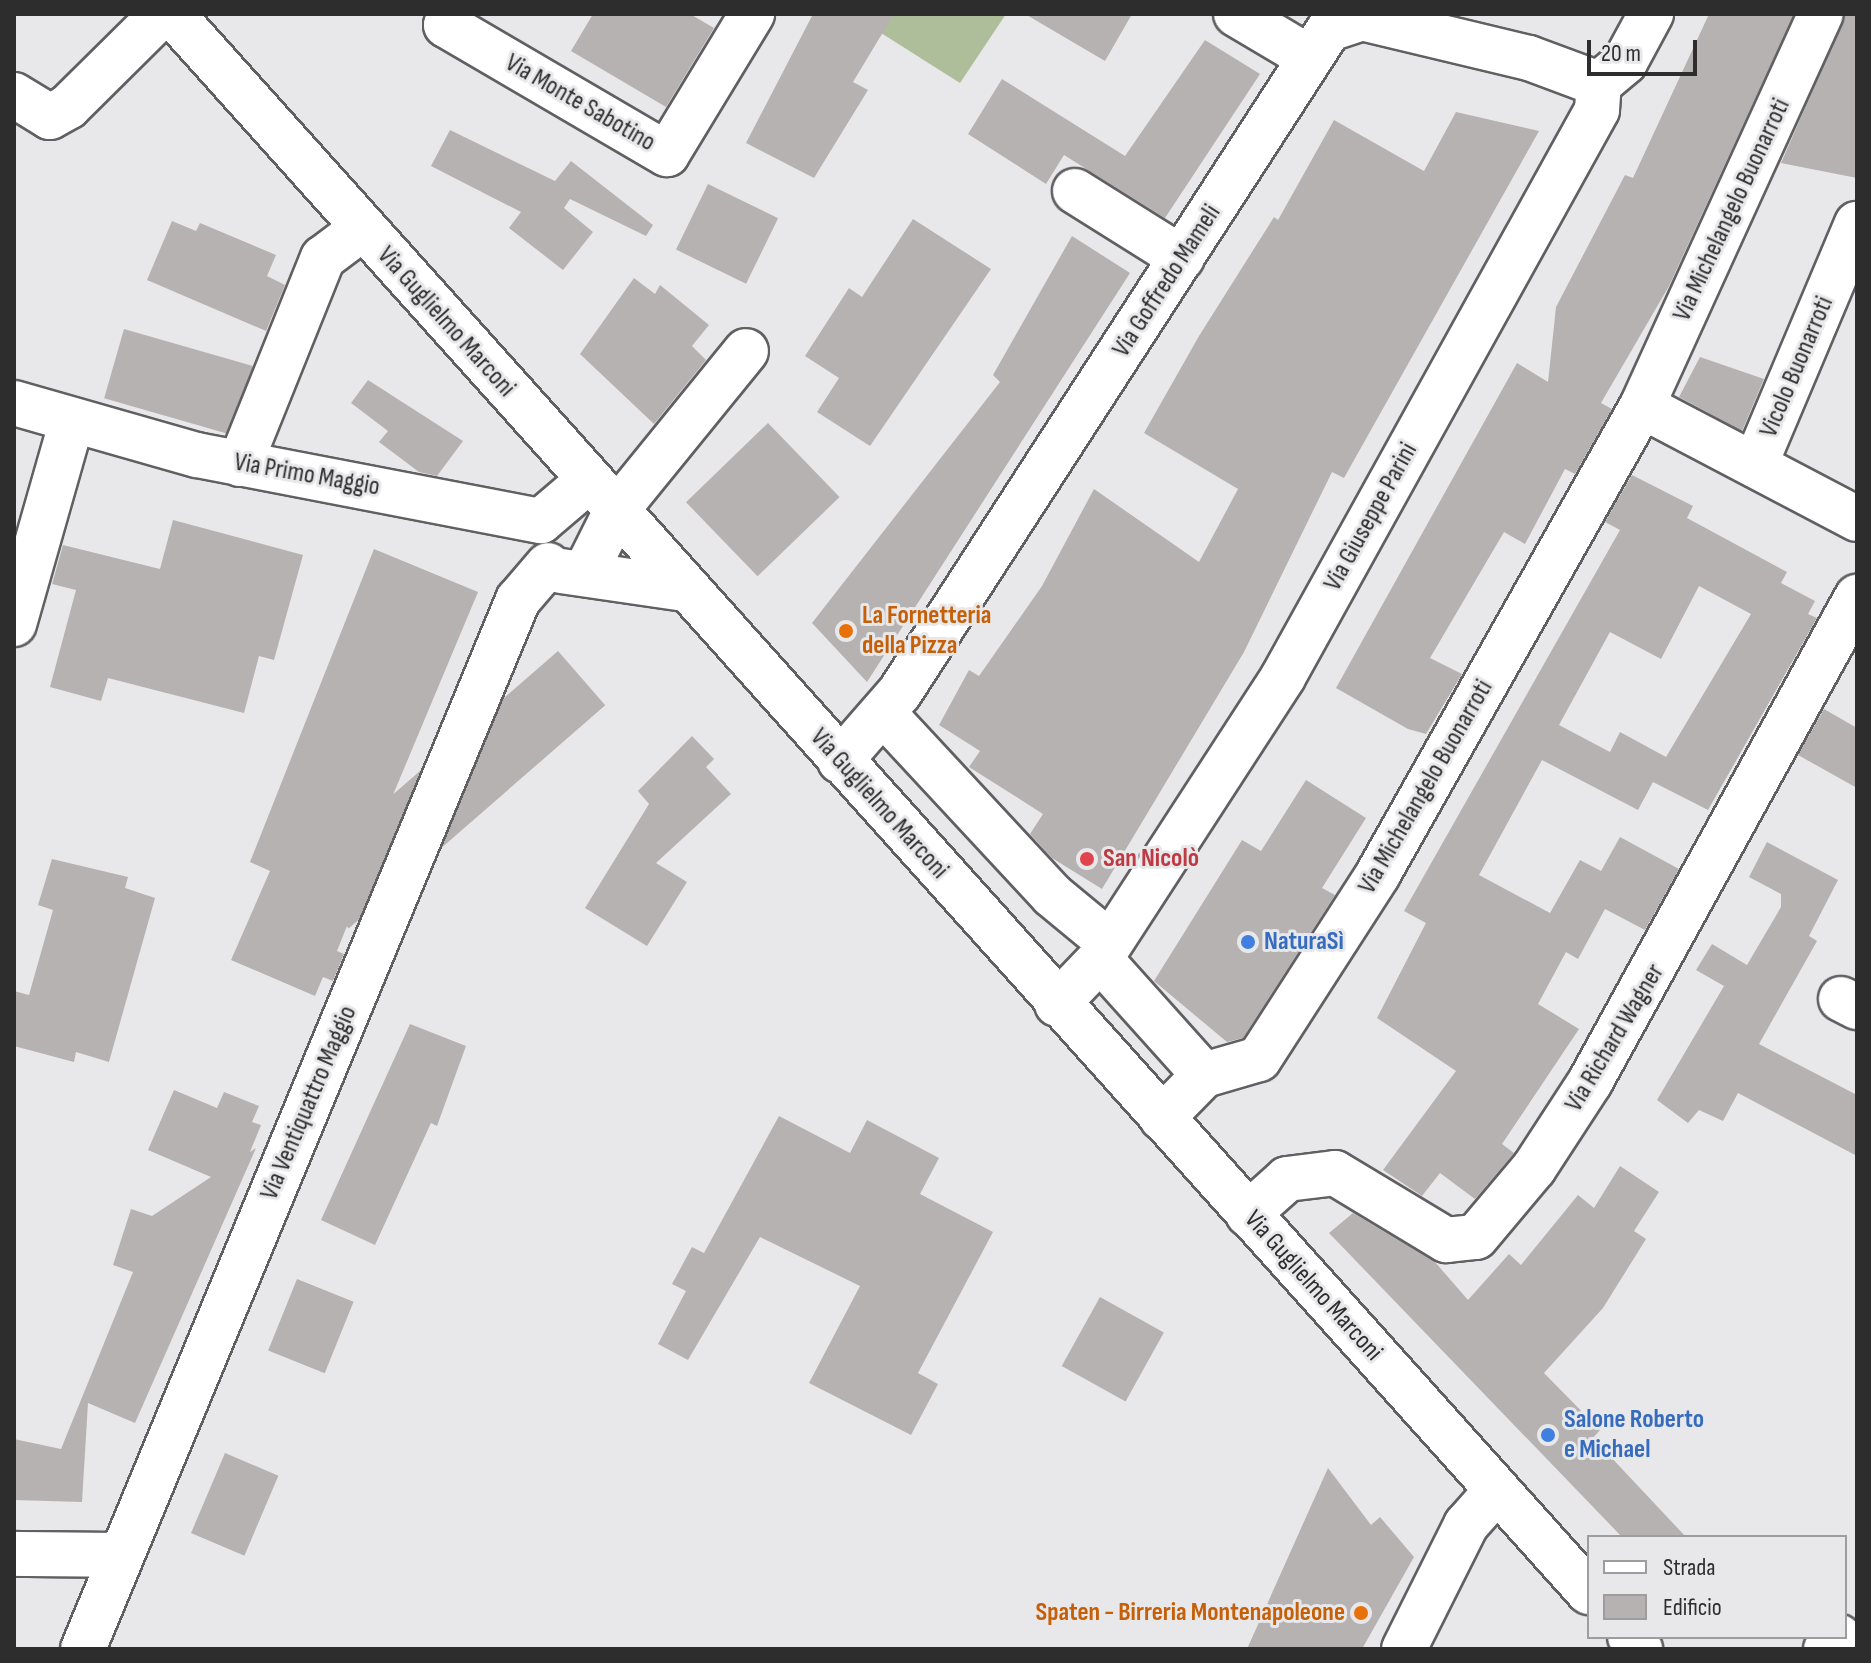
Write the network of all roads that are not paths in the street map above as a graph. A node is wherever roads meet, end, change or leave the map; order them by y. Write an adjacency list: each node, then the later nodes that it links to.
1 (162, 14): 10 (street)
2 (172, 14): 13 (street, Via Guglielmo Marconi)
3 (453, 14): 4 (street, Via Monte Sabotino)
4 (752, 14)
5 (1236, 14): 8 (street)
6 (1651, 14): 9 (street)
7 (1821, 14): 17 (street, Via Michelangelo Buonarroti)
8 (1310, 58): 9 (street, Via Goffredo Mameli); 14 (street, Via Goffredo Mameli)
9 (1599, 84): 30 (street, Via Giuseppe Parini)
10 (14, 95)
11 (1075, 191): 14 (street)
12 (1857, 224): 20 (street, Vicolo Buonarroti)
13 (363, 228): 19 (street); 21 (street, Via Guglielmo Marconi)
14 (1182, 258): 28 (street, Via Goffredo Mameli)
15 (746, 351): 21 (street)
16 (14, 403): 18 (street, Via Primo Maggio)
17 (1642, 406): 20 (street); 32 (street, Via Michelangelo Buonarroti)
18 (72, 420): 19 (street, Via Primo Maggio); 27 (street)
19 (240, 464): 23 (street, Via Primo Maggio)
20 (1755, 465): 22 (street)
21 (602, 496): 23 (street); 24 (street, Via Ventiquattro Maggio); 25 (street, Via Guglielmo Marconi)
22 (1857, 519)
23 (541, 521): 24 (street)
24 (567, 568): 25 (street); 37 (street, Via Ventiquattro Maggio)
25 (685, 589): 29 (street, Via Guglielmo Marconi)
26 (1857, 597): 34 (street, Via Richard Wagner)
27 (14, 624)
28 (884, 714): 29 (street, Via Goffredo Mameli); 30 (street)
29 (840, 761): 31 (street, Via Guglielmo Marconi)
30 (1105, 951): 31 (street, Via Giuseppe Parini); 32 (street)
31 (1057, 1004): 33 (street, Via Guglielmo Marconi)
32 (1204, 1075): 33 (street, Via Michelangelo Buonarroti)
33 (1162, 1118): 34 (street, Via Guglielmo Marconi)
34 (1248, 1214): 35 (street, Via Guglielmo Marconi)
35 (1497, 1490): 38 (street, Via Guglielmo Marconi); 40 (street)
36 (14, 1554): 37 (street)
37 (121, 1555): 39 (street, Via Ventiquattro Maggio)
38 (1587, 1590)
39 (83, 1649)
40 (1404, 1649)

